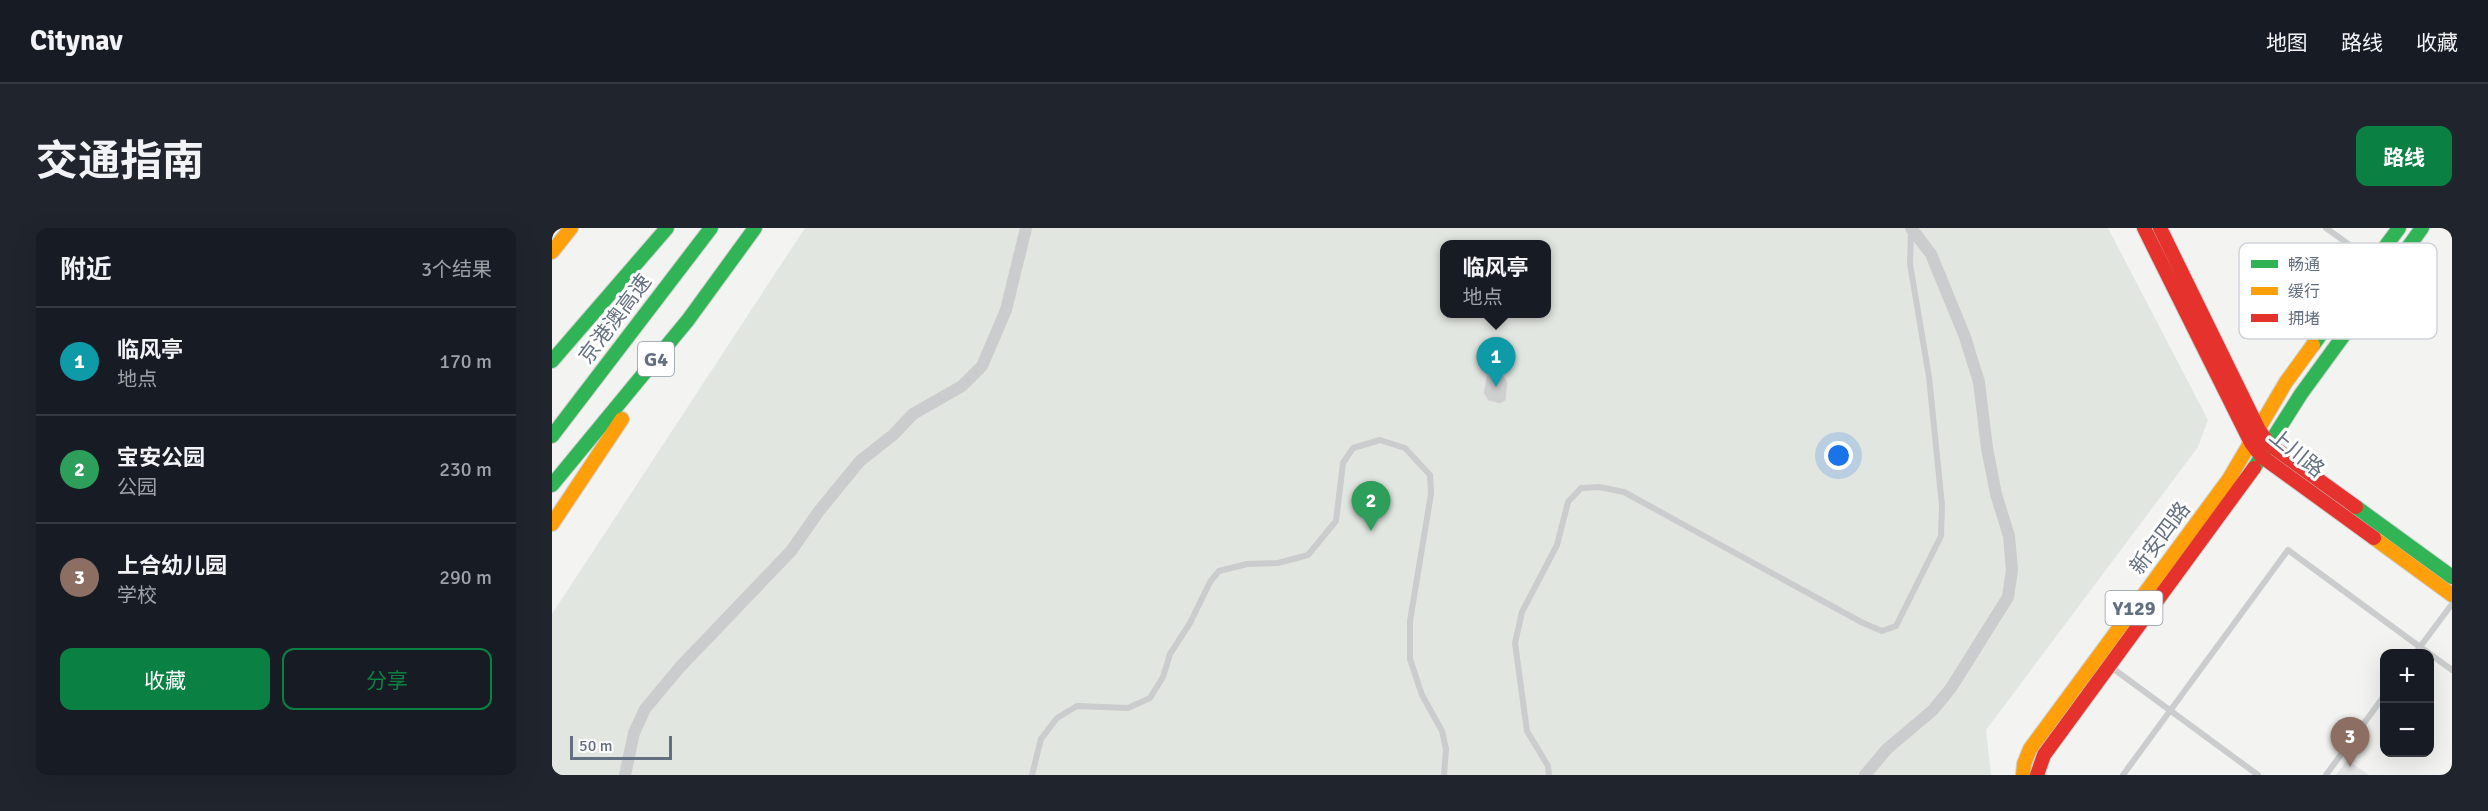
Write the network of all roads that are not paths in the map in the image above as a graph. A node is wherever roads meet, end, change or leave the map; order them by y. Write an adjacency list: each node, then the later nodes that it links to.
1 (571, 228): 15 (main road)
2 (667, 228): 19 (main road)
3 (711, 228): 21 (main road, 京港澳高速 / G4)
4 (754, 228): 16 (main road, G4)
5 (1026, 228): 36 (street)
6 (1911, 228): 39 (lane); 40 (street)
7 (2144, 228): 22 (main road, 上川路)
8 (2160, 228): 20 (main road, 上川路)
9 (2326, 228): 12 (lane)
10 (2399, 228): 13 (main road, 新安四路)
11 (2422, 228): 14 (main road, Y129)
12 (2347, 243)
13 (2388, 243)
14 (2411, 243)
15 (552, 252)
16 (688, 320): 24 (main road, G4); 25 (main road)
17 (2318, 339): 20 (main road, 新安四路)
18 (2341, 339): 23 (main road, Y129)
19 (552, 361)
20 (2259, 430): 22 (main road, 新安四路); 23 (main road, 上川路)
21 (552, 435)
22 (2251, 443): 23 (main road, 上川路); 41 (main road, 新安四路 / Y129)
23 (2265, 450): 26 (main road, 上川路); 27 (main road, 上川路); 32 (main road, 新安四路 / Y129)
24 (552, 485)
25 (552, 524)
26 (2452, 577)
27 (2452, 595)
28 (2452, 604): 29 (lane)
29 (2420, 647): 30 (lane); 35 (lane)
30 (2423, 649)
31 (2434, 657): 33 (lane)
32 (2109, 666): 35 (lane); 42 (main road, 新安四路 / Y129)
33 (2452, 670)
34 (2380, 703): 45 (lane)
35 (2171, 711): 43 (lane); 44 (lane)
36 (625, 775)
37 (1032, 775): 38 (lane)
38 (1444, 775)
39 (1550, 775)
40 (1865, 775)
41 (2023, 775)
42 (2037, 775)
43 (2123, 775)
44 (2258, 775)
45 (2326, 775)

